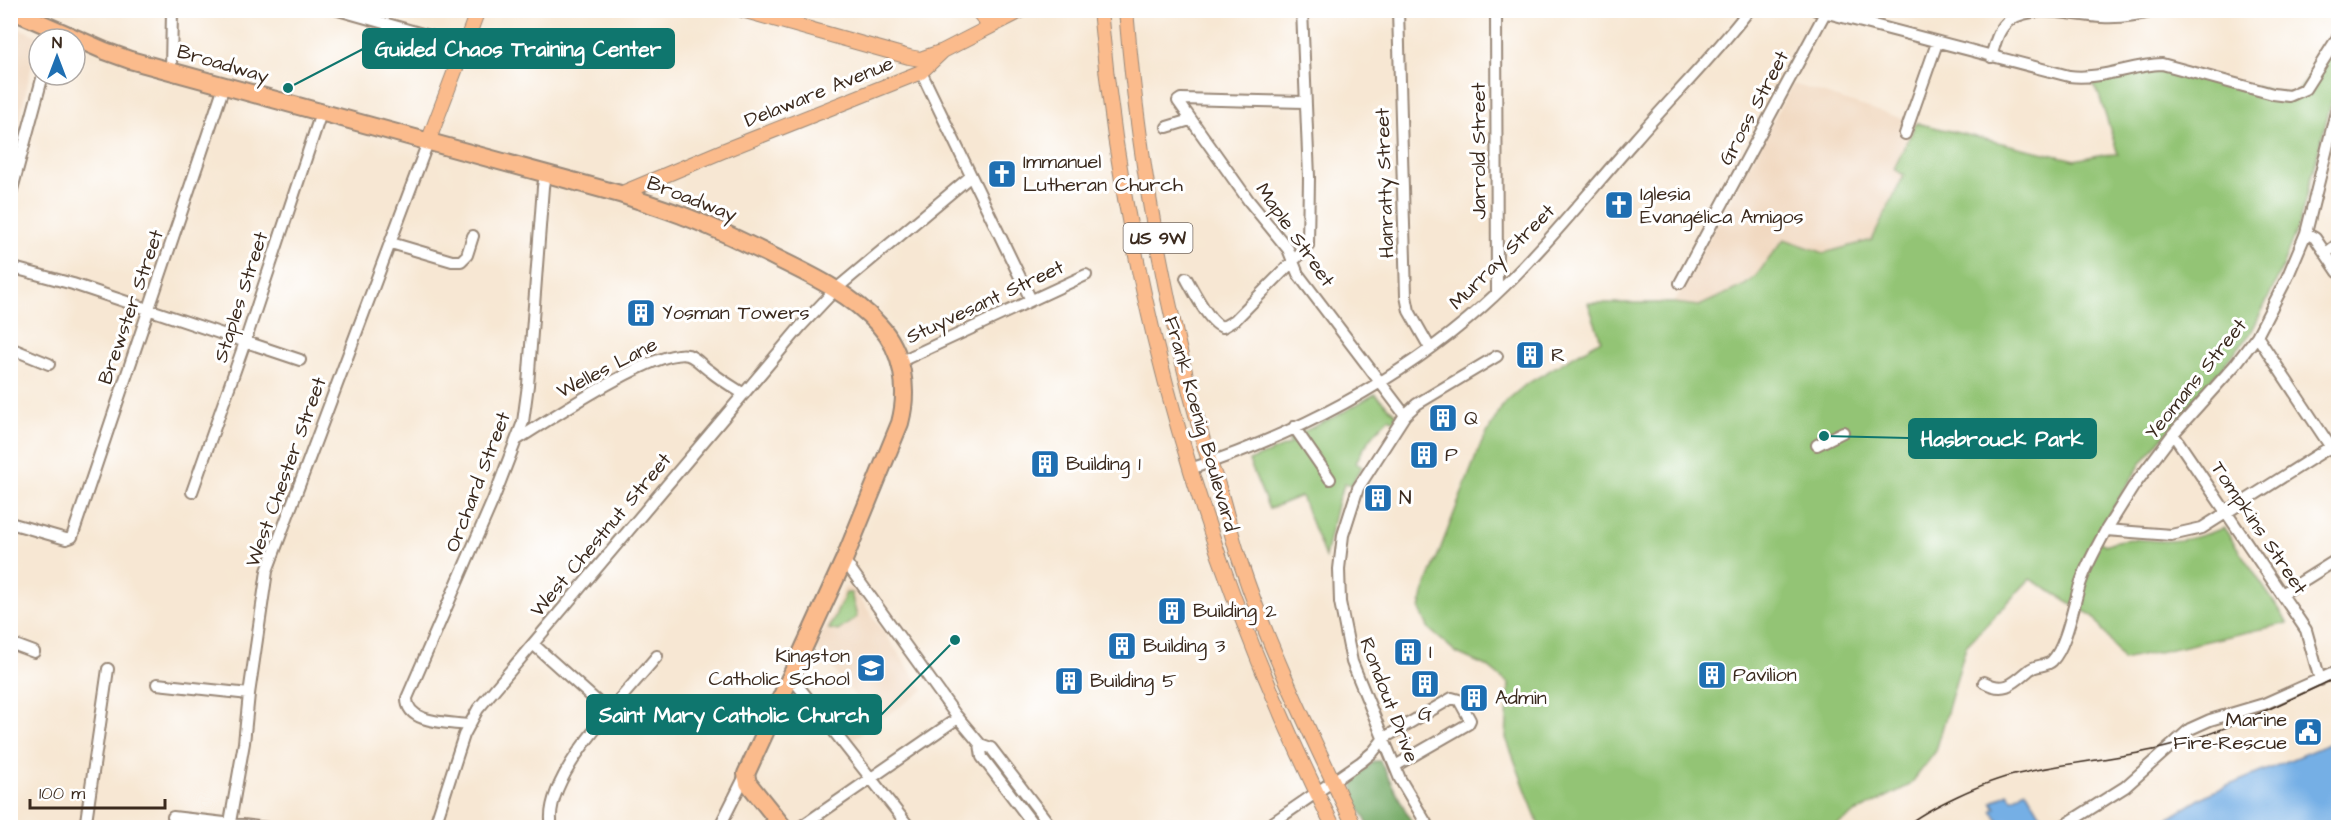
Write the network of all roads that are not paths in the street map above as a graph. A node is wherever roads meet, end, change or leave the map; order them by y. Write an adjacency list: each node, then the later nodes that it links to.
1 (11, 10): 19 (highway, Broadway)
2 (172, 10): 26 (street)
3 (338, 10): 23 (street)
4 (478, 10): 23 (main road)
5 (742, 10): 24 (main road)
6 (977, 10): 18 (main road)
7 (985, 10): 18 (main road)
8 (1023, 10): 18 (main road, Delaware Avenue)
9 (1091, 10): 34 (main road)
10 (1100, 10): 34 (main road, Frank Koenig Boulevard / US 9W)
11 (1126, 10): 75 (main road, Frank Koenig Boulevard / US 9W)
12 (1302, 10): 30 (street)
13 (1398, 10): 60 (street, Hanratty Street)
14 (1496, 10): 54 (street, Jarrold Street)
15 (1749, 10): 54 (street, Murray Street)
16 (2158, 10): 25 (street)
17 (1821, 12): 21 (street); 52 (street, Gross Street)
18 (990, 26): 24 (main road, Delaware Avenue)
19 (41, 27)
20 (2338, 37): 25 (street)
21 (1937, 43): 25 (street); 36 (street)
22 (87, 45): 26 (highway, Broadway)
23 (465, 46): 37 (main road)
24 (943, 51): 27 (main road, Delaware Avenue)
25 (1991, 57)
26 (171, 71): 28 (highway, Broadway)
27 (921, 72): 39 (street); 40 (main road, Delaware Avenue)
28 (224, 86): 32 (highway, Broadway); 56 (street, Brewster Street)
29 (39, 87): 41 (street)
30 (1304, 102): 33 (street, Maple Street); 47 (street)
31 (2338, 104): 42 (street, Yeomans Street)
32 (321, 113): 37 (highway, Broadway); 58 (street, Staples Street)
33 (1190, 120): 35 (street); 47 (street, Maple Street)
34 (1113, 121): 76 (main road, Frank Koenig Boulevard / US 9W)
35 (1167, 127)
36 (1905, 134)
37 (428, 142): 38 (highway, Broadway); 44 (street, West Chester Street)
38 (545, 175): 40 (highway, Broadway); 71 (street, Orchard Street)
39 (971, 176): 53 (street, West Chestnut Street); 55 (street)
40 (620, 194): 53 (highway, Broadway)
41 (10, 197)
42 (2306, 232): 46 (street); 57 (street, Yeomans Street)
43 (473, 236): 44 (street)
44 (391, 243): 95 (street, West Chester Street)
45 (2338, 244): 46 (street)
46 (2325, 253): 49 (street)
47 (1294, 262): 51 (street); 65 (street, Maple Street)
48 (10, 267): 56 (street)
49 (2338, 272)
50 (1086, 275): 55 (street, Stuyvesant Street)
51 (1186, 278)
52 (1680, 283)
53 (836, 289): 63 (highway, Broadway); 66 (street, West Chestnut Street)
54 (1497, 292): 60 (street, Murray Street)
55 (1031, 300): 63 (street, Stuyvesant Street)
56 (150, 309): 58 (street); 80 (street, Brewster Street)
57 (2257, 336): 70 (street, Yeomans Street); 73 (street)
58 (246, 342): 62 (street); 78 (street, Staples Street)
59 (10, 348): 64 (street)
60 (1430, 348): 65 (street, Murray Street)
61 (1497, 356): 67 (street, Rondout Drive)
62 (300, 360)
63 (899, 362): 83 (highway, Broadway)
64 (49, 364)
65 (1380, 381): 67 (street); 68 (street, Murray Street)
66 (744, 394): 71 (street, Welles Lane); 86 (street, West Chestnut Street)
67 (1405, 415): 99 (street, Rondout Drive)
68 (1294, 427): 75 (street, Murray Street); 77 (street)
69 (1843, 432): 72 (street)
70 (2173, 434): 79 (street, Tompkins Street); 81 (street, Yeomans Street)
71 (518, 440): 98 (street, Orchard Street)
72 (1817, 445)
73 (2335, 445): 74 (street); 79 (street)
74 (2338, 458)
75 (1211, 462): 76 (street, Murray Street); 104 (main road, Frank Koenig Boulevard / US 9W)
76 (1190, 469): 105 (main road, Frank Koenig Boulevard / US 9W)
77 (1330, 479)
78 (192, 492)
79 (2226, 514): 81 (street); 84 (street, Tompkins Street)
80 (10, 523)
81 (2106, 530): 93 (street, Yeomans Street)
82 (2338, 559): 84 (street)
83 (844, 560): 91 (highway, Broadway); 97 (street)
84 (2282, 594): 92 (street, Tompkins Street)
85 (10, 643): 87 (street)
86 (532, 644): 96 (street); 98 (street, West Chestnut Street)
87 (34, 652)
88 (657, 656): 96 (street)
89 (108, 669): 109 (street)
90 (2338, 671): 92 (street)
91 (791, 677): 102 (highway, Broadway); 103 (street)
92 (2320, 680): 122 (street)
93 (1984, 682)
94 (157, 684): 95 (street)
95 (249, 694): 107 (street, West Chester Street)
96 (610, 713): 108 (street)
97 (958, 718): 100 (street); 103 (street)
98 (468, 726): 111 (street, West Chestnut Street)
99 (1384, 738): 101 (street, Rondout Drive); 101 (street); 104 (street)
100 (980, 744): 116 (street); 117 (street)
101 (1395, 766): 121 (street, Rondout Drive)
102 (746, 774): 112 (street); 113 (highway)
103 (870, 777): 114 (street); 115 (street)
104 (1334, 782): 105 (street); 120 (main road, Frank Koenig Boulevard / US 9W)
105 (1317, 793): 118 (street); 119 (main road, Frank Koenig Boulevard / US 9W)
106 (172, 817): 107 (street)
107 (230, 825): 110 (street)
108 (552, 827)
109 (85, 828)
110 (268, 828)
111 (434, 828)
112 (718, 828)
113 (784, 828)
114 (799, 828)
115 (910, 828)
116 (1036, 828)
117 (1052, 828)
118 (1265, 828)
119 (1334, 828)
120 (1355, 828)
121 (1429, 828)
122 (2060, 828)

